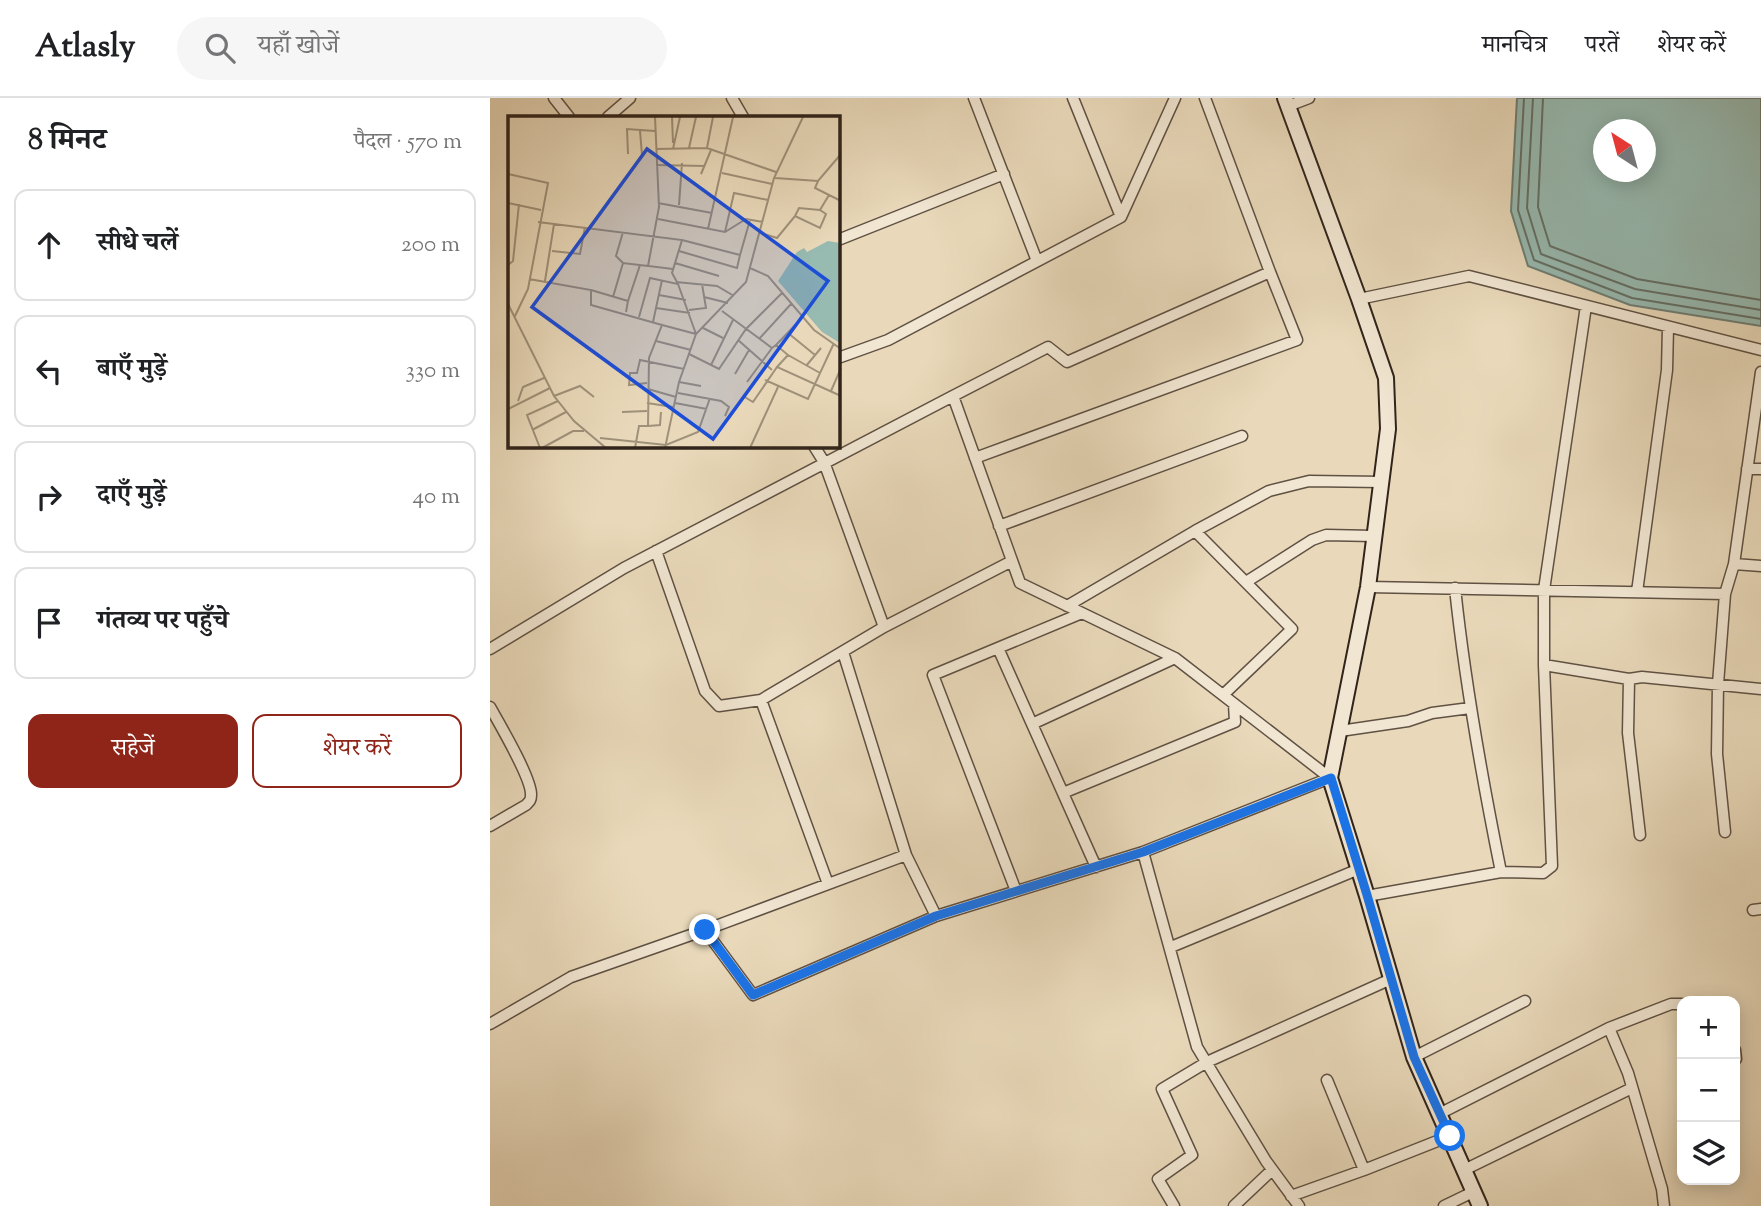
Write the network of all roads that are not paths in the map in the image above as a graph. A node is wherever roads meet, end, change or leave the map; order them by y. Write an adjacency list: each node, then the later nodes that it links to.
1 (554, 98): 10 (street)
2 (630, 98): 11 (street)
3 (732, 98): 12 (street)
4 (974, 98): 13 (street)
5 (1073, 98): 14 (street)
6 (1175, 98): 14 (street)
7 (1205, 98): 17 (street)
8 (1310, 98): 9 (street)
9 (1287, 102): 18 (street)
10 (568, 116)
11 (609, 116)
12 (742, 116)
13 (1004, 174): 15 (street); 16 (street)
14 (1121, 217): 16 (street)
15 (840, 239)
16 (1037, 261): 22 (street)
17 (1270, 272): 24 (street); 27 (street)
18 (1359, 299): 19 (street); 31 (street)
19 (1586, 306): 20 (street); 42 (street)
20 (1668, 327): 21 (street); 43 (street)
21 (1761, 350)
22 (840, 357)
23 (1761, 372): 29 (street)
24 (953, 396): 27 (street); 28 (street)
25 (1242, 436): 32 (street)
26 (815, 448): 28 (street)
27 (975, 458): 32 (street)
28 (824, 463): 35 (street); 47 (street)
29 (1747, 469): 30 (street); 37 (street)
30 (1761, 469)
31 (1382, 482): 33 (street); 34 (street)
32 (999, 526): 36 (street)
33 (1195, 531): 39 (street); 45 (street)
34 (1374, 536): 39 (street); 40 (street)
35 (656, 551): 49 (street); 57 (street)
36 (1012, 561): 45 (street); 47 (street)
37 (1734, 564): 38 (street); 44 (street)
38 (1761, 566)
39 (1246, 582): 56 (street)
40 (1368, 587): 41 (street); 62 (street)
41 (1455, 588): 42 (street); 60 (street)
42 (1544, 590): 43 (street); 52 (street)
43 (1637, 592): 44 (street)
44 (1725, 594): 54 (street)
45 (1067, 606): 46 (street)
46 (1082, 613): 48 (street); 51 (street)
47 (884, 628): 50 (street)
48 (998, 648): 61 (street); 74 (street)
49 (490, 649)
50 (843, 652): 57 (street); 69 (street)
51 (1175, 658): 56 (street); 61 (street)
52 (1544, 665): 53 (street); 72 (street)
53 (1629, 679): 54 (street); 67 (street)
54 (1718, 684): 55 (street); 66 (street)
55 (1761, 689)
56 (1223, 695): 58 (street)
57 (761, 700): 73 (street)
58 (1234, 704): 63 (street); 64 (street)
59 (490, 707): 65 (street)
60 (1471, 708): 62 (street); 72 (street)
61 (1032, 724): 64 (street)
62 (1340, 731): 63 (street)
63 (1331, 778): 68 (street); 71 (street)
64 (1063, 793): 70 (street)
65 (490, 826)
66 (1725, 832)
67 (1640, 835)
68 (1143, 852): 70 (street); 78 (street)
69 (906, 855): 73 (street); 76 (street)
70 (1096, 867): 74 (street)
71 (1359, 869): 75 (street); 78 (street)
72 (1501, 872): 75 (street)
73 (828, 884): 77 (street)
74 (1016, 891): 76 (street)
75 (1367, 895): 79 (street)
76 (936, 916): 77 (street)
77 (705, 930): 82 (street)
78 (1171, 947): 85 (street)
79 (1391, 979): 84 (street); 85 (street)
80 (1525, 1001): 84 (street)
81 (1677, 1004): 83 (street)
82 (490, 1024)
83 (1609, 1028): 87 (street); 88 (street)
84 (1414, 1057): 88 (street)
85 (1207, 1062): 90 (street); 95 (street)
86 (1327, 1080): 91 (street)
87 (1632, 1088): 92 (street); 100 (street)
88 (1439, 1114): 89 (street)
89 (1450, 1136): 91 (street); 92 (street)
90 (1272, 1170): 94 (street); 96 (street)
91 (1364, 1170): 94 (street)
92 (1464, 1170): 93 (street)
93 (1473, 1192): 98 (street); 99 (street)
94 (1291, 1196): 97 (street)
95 (1174, 1206)
96 (1234, 1206)
97 (1298, 1206)
98 (1444, 1206)
99 (1480, 1206)
100 (1664, 1206)

